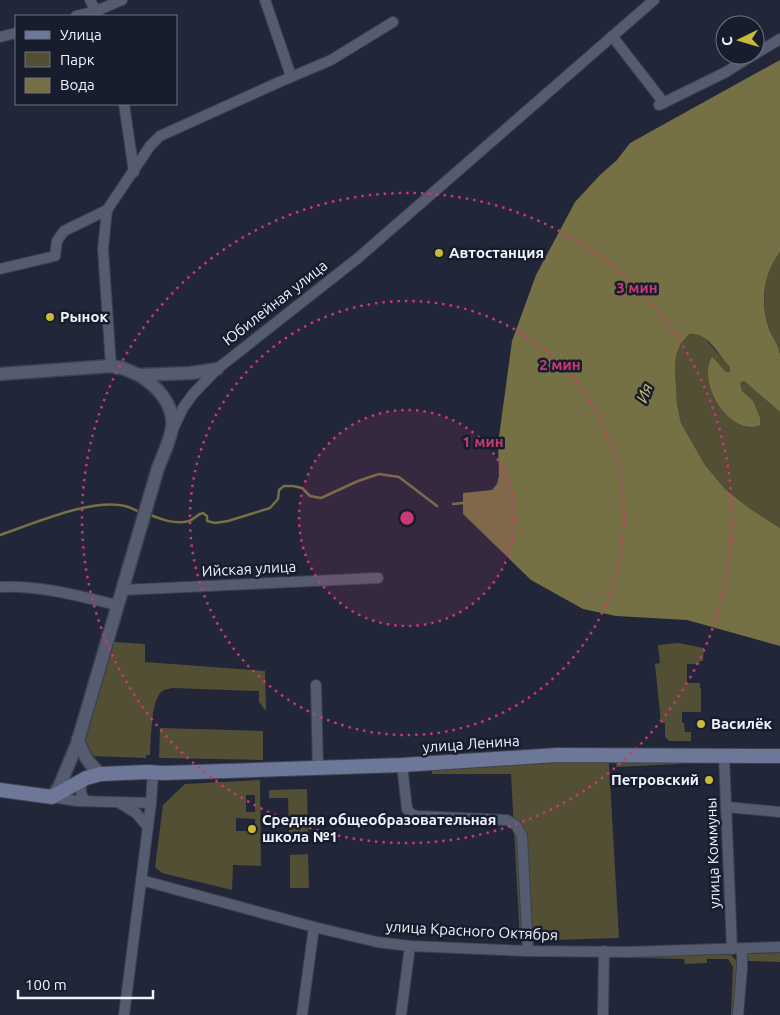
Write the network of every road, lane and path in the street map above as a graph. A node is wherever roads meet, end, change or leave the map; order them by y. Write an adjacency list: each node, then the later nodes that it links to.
1 (90, 0): 5 (street)
2 (122, 0): 5 (street)
3 (265, 0): 13 (street)
4 (654, 0): 8 (street, Юбилейная улица)
5 (97, 14)
6 (393, 22): 13 (street)
7 (15, 33): 9 (street)
8 (612, 36): 12 (street); 19 (street, Юбилейная улица)
9 (0, 37)
10 (780, 39): 11 (street)
11 (765, 48)
12 (737, 65)
13 (291, 76): 15 (street)
14 (124, 105): 15 (street)
15 (134, 172): 16 (street)
16 (107, 210): 17 (street); 18 (street)
17 (0, 268)
18 (111, 366): 20 (street); 21 (street)
19 (217, 369): 21 (street); 22 (street, Юбилейная улица)
20 (0, 374)
21 (139, 375): 22 (street)
22 (170, 434): 25 (street, Юбилейная улица)
23 (378, 578): 25 (street, Ийская улица)
24 (0, 587): 26 (street)
25 (122, 590): 26 (street, Юбилейная улица)
26 (117, 605): 28 (street, Юбилейная улица)
27 (316, 685): 32 (street)
28 (78, 739): 34 (street); 37 (street, Юбилейная улица)
29 (724, 756): 30 (main road, улица Ленина); 31 (main road, улица Ленина); 41 (street, улица Коммуны)
30 (780, 756)
31 (402, 765): 32 (main road, улица Ленина); 49 (street)
32 (318, 768): 33 (main road, улица Ленина)
33 (159, 772): 34 (main road, улица Ленина); 40 (street)
34 (101, 774): 35 (main road, улица Ленина)
35 (86, 778): 37 (main road, улица Ленина); 38 (street)
36 (0, 790): 37 (main road)
37 (52, 797): 38 (street)
38 (86, 801): 39 (street)
39 (119, 803): 40 (street); 43 (street)
40 (151, 803): 43 (street)
41 (726, 807): 42 (street); 48 (street, улица Коммуны)
42 (780, 812)
43 (148, 827): 44 (street)
44 (141, 880): 45 (street, улица Красного Октября); 51 (street)
45 (314, 927): 46 (street, улица Красного Октября); 52 (street)
46 (410, 946): 49 (street, улица Красного Октября); 53 (street)
47 (780, 947): 48 (street, улица Красного Октября)
48 (737, 949): 50 (street, улица Красного Октября); 55 (street, улица Коммуны)
49 (528, 951): 50 (street, улица Красного Октября)
50 (604, 952): 54 (street)
51 (124, 1015)
52 (302, 1015)
53 (401, 1015)
54 (603, 1015)
55 (738, 1015)

